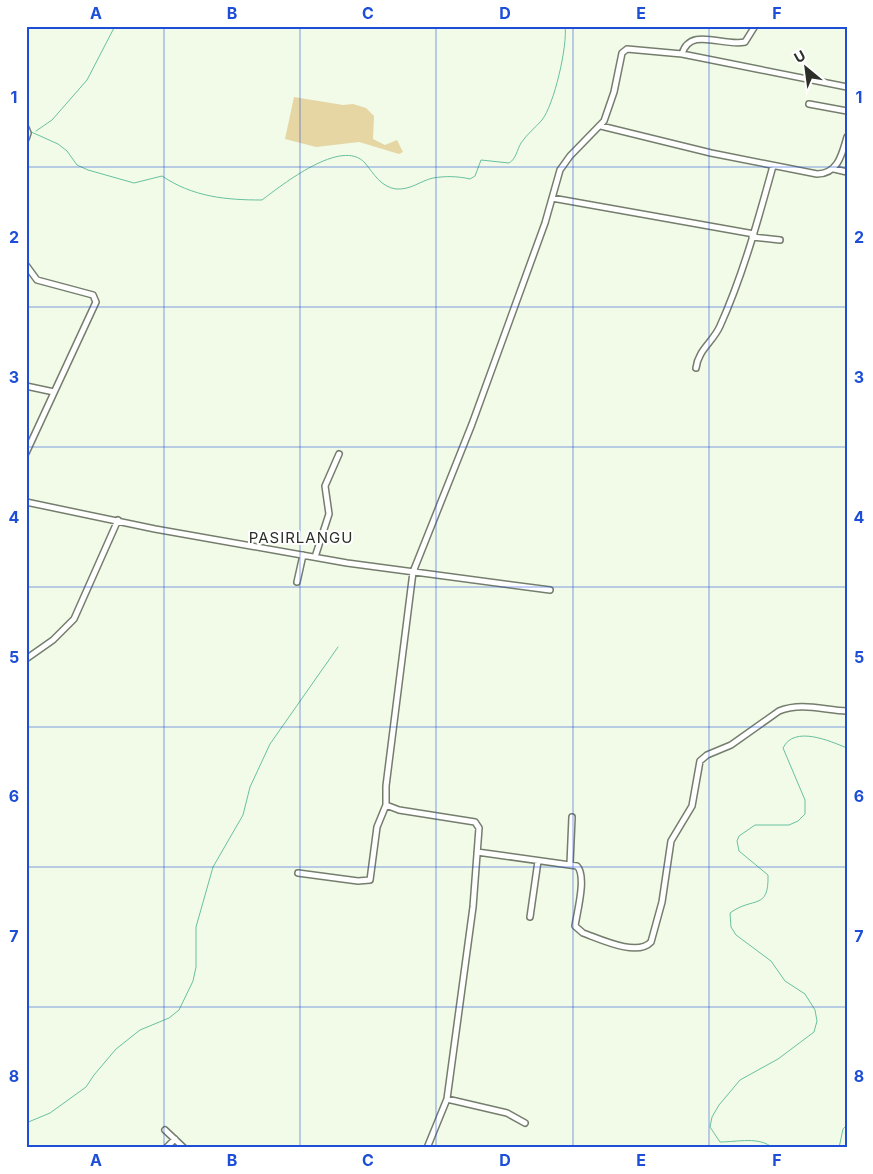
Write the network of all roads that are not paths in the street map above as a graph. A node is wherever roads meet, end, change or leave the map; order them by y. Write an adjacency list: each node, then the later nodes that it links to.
1 (755, 26): 2 (street)
2 (682, 54): 3 (street); 6 (street)
3 (847, 87)
4 (809, 104): 5 (street)
5 (847, 111)
6 (601, 126): 10 (street); 13 (street)
7 (26, 128): 9 (street)
8 (847, 137): 11 (street)
9 (26, 140)
10 (773, 166): 11 (street); 14 (street)
11 (834, 170): 12 (street)
12 (847, 172)
13 (552, 198): 14 (street); 26 (street)
14 (753, 236): 15 (street); 17 (street)
15 (780, 240)
16 (26, 265): 19 (street)
17 (696, 368)
18 (26, 386): 19 (street)
19 (54, 392): 20 (street)
20 (26, 452)
21 (339, 454): 25 (street)
22 (26, 502): 23 (street)
23 (118, 520): 24 (street); 29 (street)
24 (303, 555): 25 (street); 27 (street)
25 (315, 557): 26 (street)
26 (413, 572): 28 (street); 31 (street)
27 (297, 582)
28 (550, 590)
29 (26, 658)
30 (847, 711): 35 (street)
31 (386, 805): 33 (street); 36 (street)
32 (572, 817): 35 (street)
33 (477, 852): 34 (street); 38 (street)
34 (538, 861): 35 (street); 37 (street)
35 (570, 864)
36 (298, 873)
37 (530, 917)
38 (447, 1099): 39 (street); 44 (street)
39 (525, 1123)
40 (164, 1130): 41 (street)
41 (175, 1139): 42 (street); 43 (street)
42 (166, 1148)
43 (184, 1148)
44 (427, 1148)

